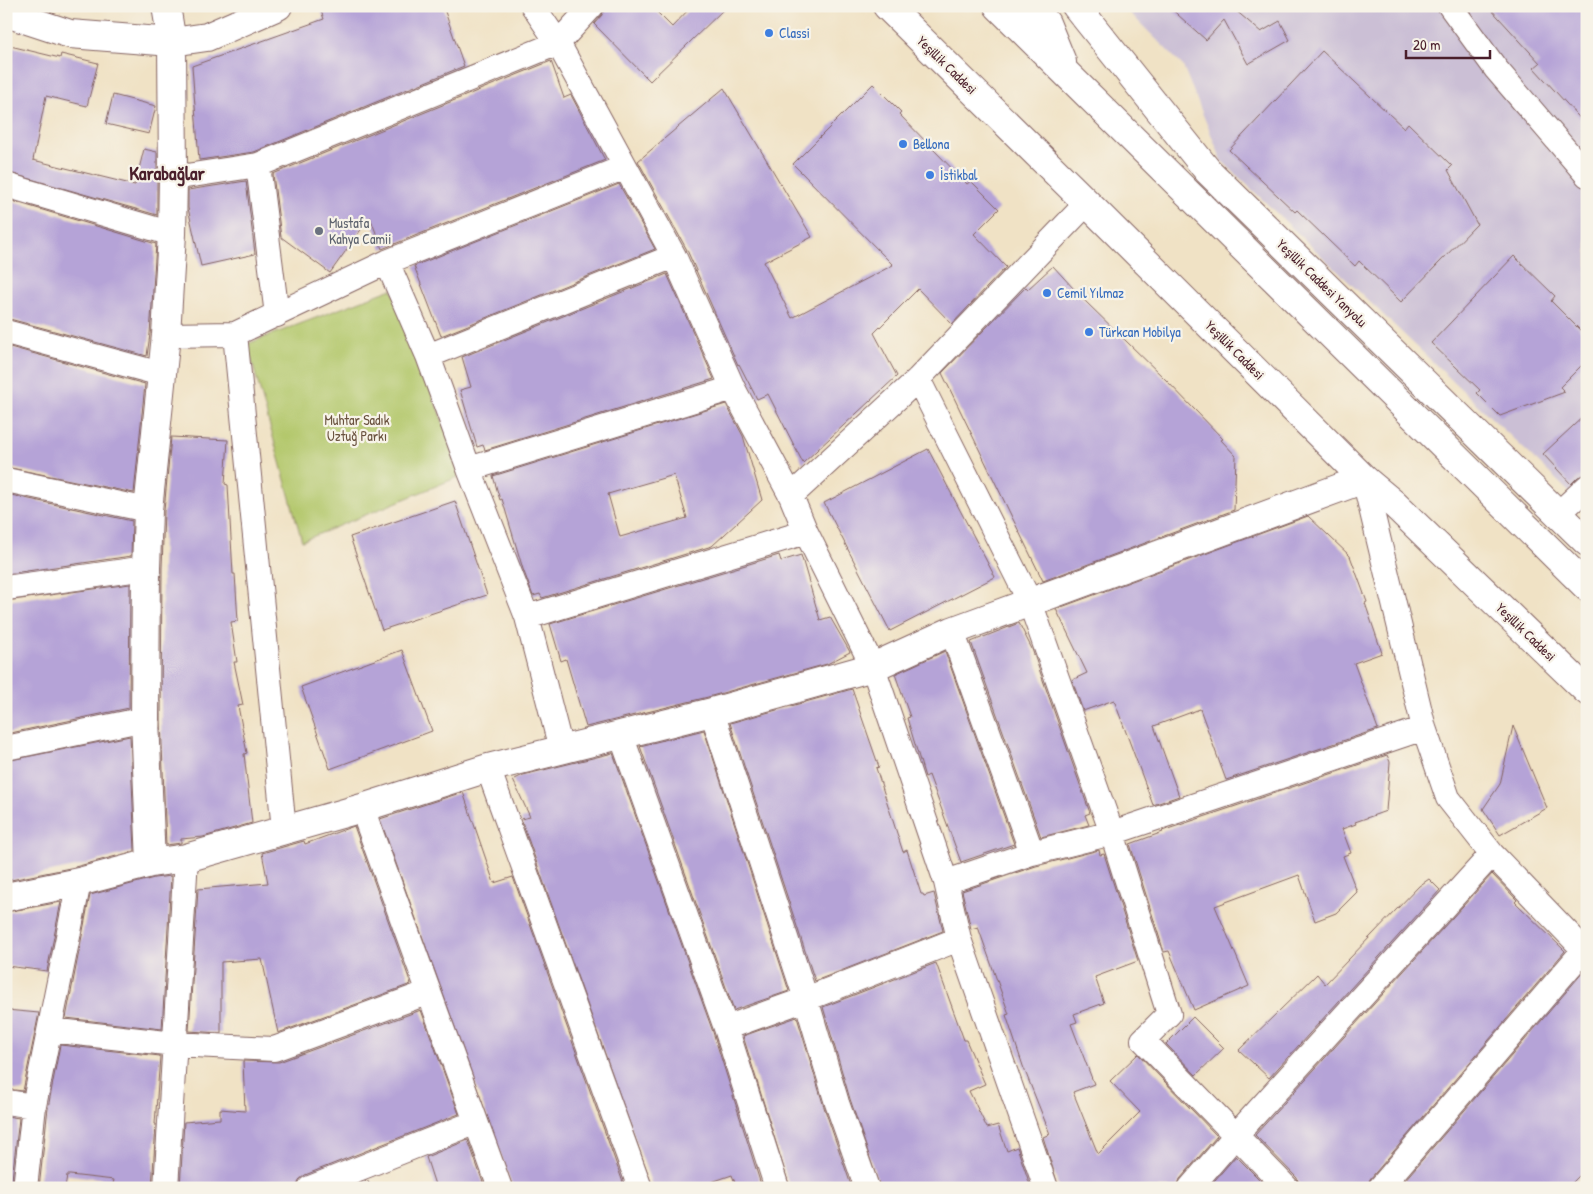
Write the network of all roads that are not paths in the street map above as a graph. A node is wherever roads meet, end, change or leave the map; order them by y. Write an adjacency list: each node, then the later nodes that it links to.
1 (166, 6): 11 (main road)
2 (278, 6): 11 (main road)
3 (533, 6): 12 (street)
4 (592, 6): 12 (street)
5 (886, 6): 19 (main road, Yeşillik Caddesi)
6 (998, 6): 13 (main road)
7 (1032, 6): 13 (main road)
8 (1076, 6): 37 (main road, Yeşillik Caddesi Yanyolu)
9 (1450, 6): 16 (street)
10 (6, 13): 11 (main road)
11 (172, 42): 17 (main road)
12 (558, 43): 14 (street); 15 (street)
13 (1068, 75): 41 (main road)
14 (258, 165): 17 (street); 23 (street)
15 (625, 167): 21 (street); 22 (street)
16 (1587, 175)
17 (173, 178): 20 (main road)
18 (6, 185): 20 (street)
19 (1087, 203): 29 (street); 32 (main road, Yeşillik Caddesi)
20 (172, 234): 26 (main road)
21 (674, 256): 27 (street); 30 (street)
22 (388, 262): 23 (street); 27 (street)
23 (277, 315): 25 (street)
24 (6, 332): 28 (street)
25 (235, 334): 26 (street); 56 (street)
26 (166, 335): 28 (main road)
27 (428, 356): 31 (street)
28 (161, 374): 36 (main road)
29 (918, 380): 35 (street); 43 (street)
30 (733, 388): 31 (street); 35 (street)
31 (469, 469): 44 (street)
32 (1364, 479): 43 (main road); 47 (main road, Yeşillik Caddesi); 50 (street)
33 (6, 480): 36 (street)
34 (1587, 486): 37 (street)
35 (791, 496): 38 (street)
36 (148, 510): 40 (main road)
37 (1557, 515): 39 (main road, Yeşillik Caddesi Yanyolu)
38 (806, 532): 44 (street); 46 (street)
39 (1587, 542)
40 (146, 568): 42 (street); 49 (main road)
41 (1587, 587)
42 (6, 588)
43 (1030, 602): 45 (main road); 57 (street)
44 (527, 617): 53 (street)
45 (952, 631): 46 (main road); 58 (street)
46 (874, 667): 48 (main road); 63 (street)
47 (1587, 690)
48 (712, 712): 51 (main road); 68 (street)
49 (145, 719): 52 (street); 61 (main road)
50 (1424, 728): 57 (street); 59 (street)
51 (621, 735): 53 (main road); 69 (street)
52 (6, 748)
53 (561, 749): 54 (main road)
54 (488, 768): 55 (main road); 80 (street)
55 (362, 808): 56 (main road); 67 (street)
56 (284, 830): 60 (main road)
57 (1112, 833): 58 (street); 75 (street)
58 (1032, 853): 63 (street)
59 (1492, 854): 66 (street); 75 (street)
60 (186, 858): 61 (main road); 71 (street)
61 (151, 863): 62 (main road)
62 (79, 882): 64 (main road); 70 (street)
63 (946, 882): 65 (street)
64 (6, 897)
65 (959, 940): 68 (street); 83 (street)
66 (1585, 951): 86 (street)
67 (429, 992): 71 (street); 74 (street)
68 (806, 999): 69 (street); 82 (street)
69 (726, 1028): 81 (street)
70 (50, 1030): 71 (street); 73 (street)
71 (175, 1044): 77 (street)
72 (6, 1102): 73 (street)
73 (34, 1106): 76 (street)
74 (476, 1122): 78 (street); 79 (street)
75 (1236, 1135): 84 (street); 85 (street)
76 (25, 1188)
77 (166, 1188)
78 (310, 1188)
79 (500, 1188)
80 (640, 1188)
81 (776, 1188)
82 (867, 1188)
83 (1046, 1188)
84 (1190, 1188)
85 (1287, 1188)
86 (1380, 1188)

